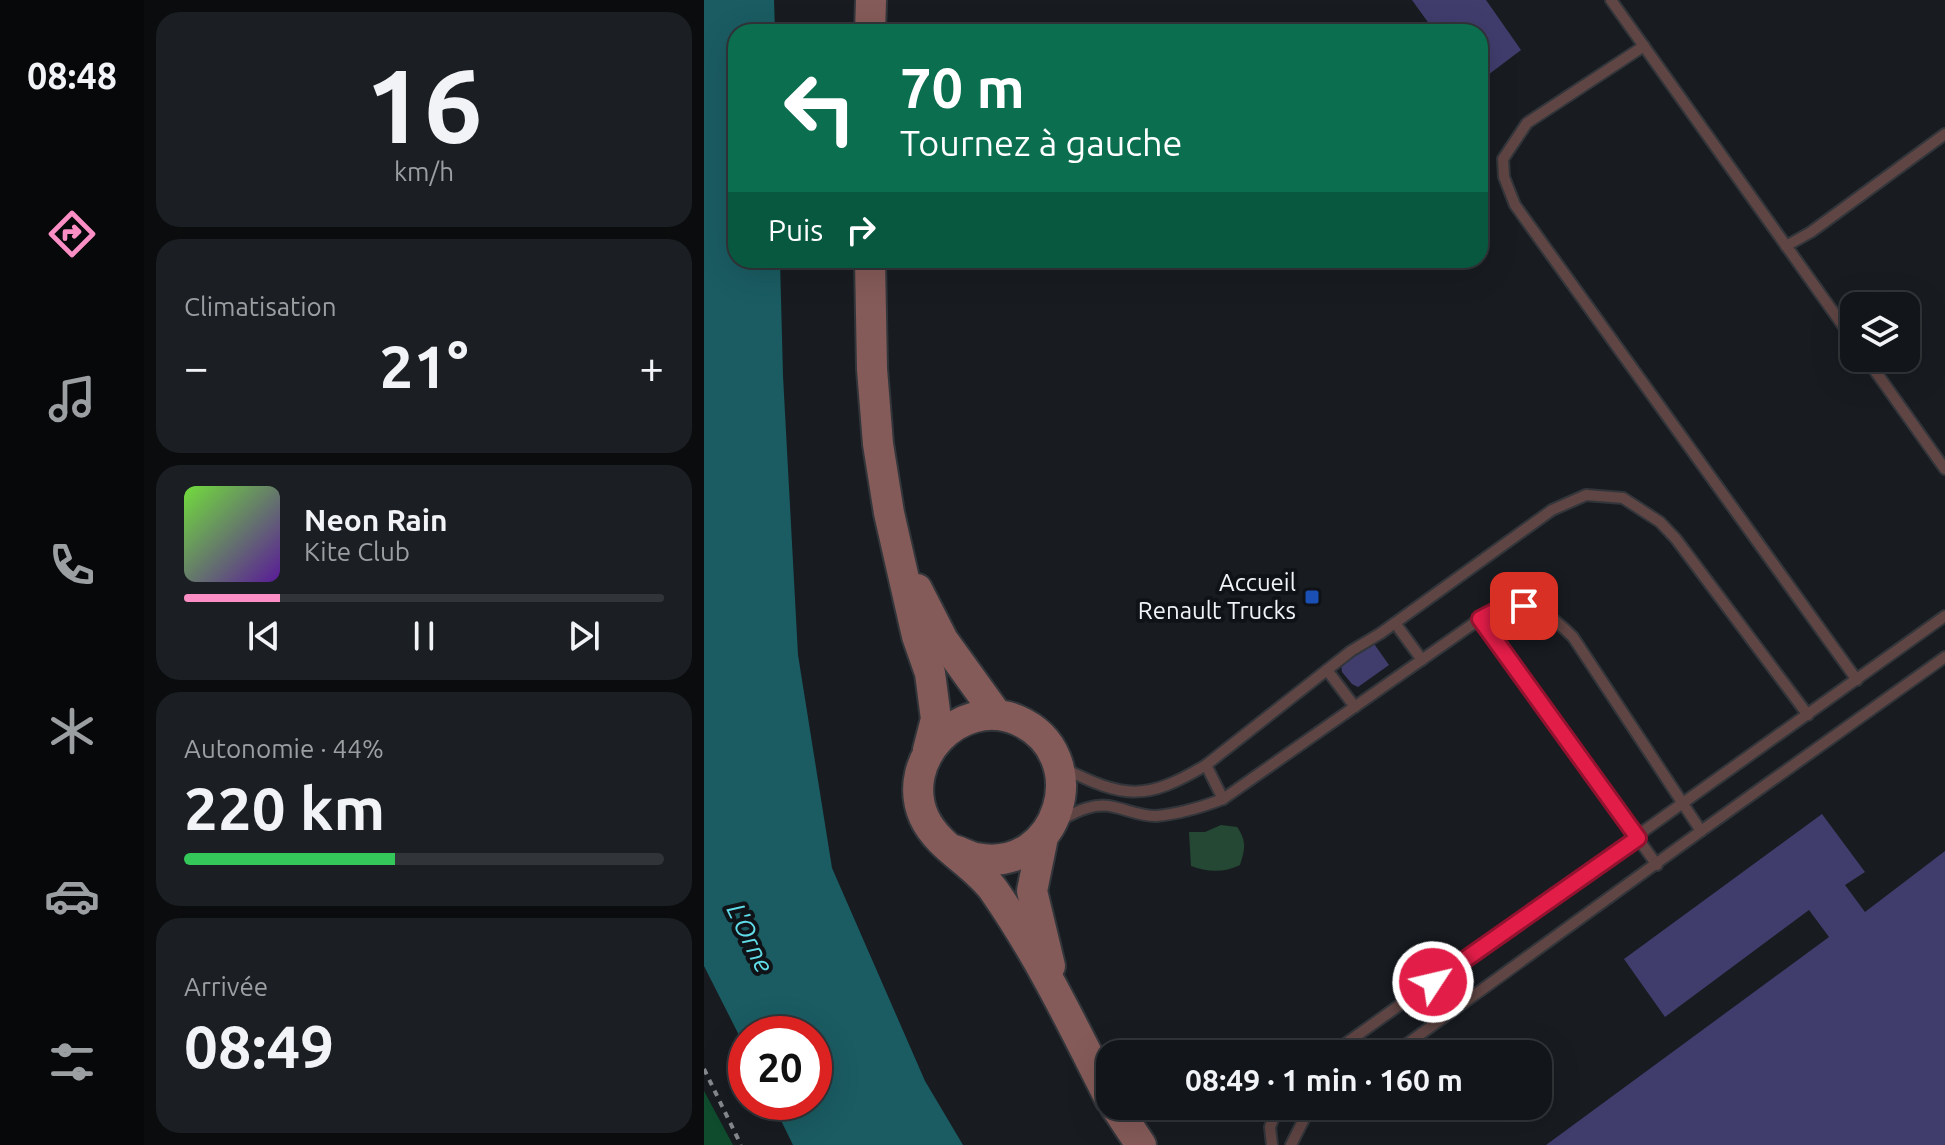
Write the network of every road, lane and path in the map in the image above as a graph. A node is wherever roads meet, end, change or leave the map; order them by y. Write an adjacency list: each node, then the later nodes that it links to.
1 (871, 0): 3 (street)
2 (1611, 0): 4 (lane)
3 (870, 24)
4 (1644, 46): 6 (lane); 18 (lane)
5 (1945, 134): 6 (lane)
6 (1786, 246): 8 (lane)
7 (870, 268): 11 (street)
8 (1840, 321)
9 (1876, 372): 10 (lane)
10 (1945, 469)
11 (900, 554): 20 (street); 22 (street)
12 (1945, 616): 18 (lane)
13 (1480, 619): 16 (lane); 26 (lane); 29 (lane)
14 (1395, 623): 16 (lane); 17 (lane); 21 (lane)
15 (1945, 657): 28 (lane)
16 (1422, 660): 19 (lane)
17 (1327, 670): 19 (lane); 23 (lane)
18 (1857, 680): 21 (lane)
19 (1355, 707): 25 (lane)
20 (997, 715): 22 (street); 24 (street)
21 (1808, 715): 26 (lane)
22 (927, 752): 30 (street)
23 (1206, 765): 24 (lane); 25 (lane)
24 (1059, 766): 27 (street)
25 (1223, 799): 27 (lane)
26 (1683, 805): 28 (lane); 29 (lane)
27 (1047, 831): 30 (street); 32 (street)
28 (1701, 831): 31 (lane)
29 (1638, 838): 31 (lane); 33 (lane)
30 (954, 850): 32 (street)
31 (1657, 865): 34 (lane)
32 (1056, 991): 36 (street)
33 (1351, 1040)
34 (1413, 1040)
35 (704, 1069): 40 (path)
36 (1096, 1071)
37 (1124, 1120): 41 (street)
38 (1273, 1120): 42 (lane)
39 (1304, 1120): 43 (lane)
40 (741, 1145)
41 (1141, 1145)
42 (1272, 1145)
43 (1291, 1145)

